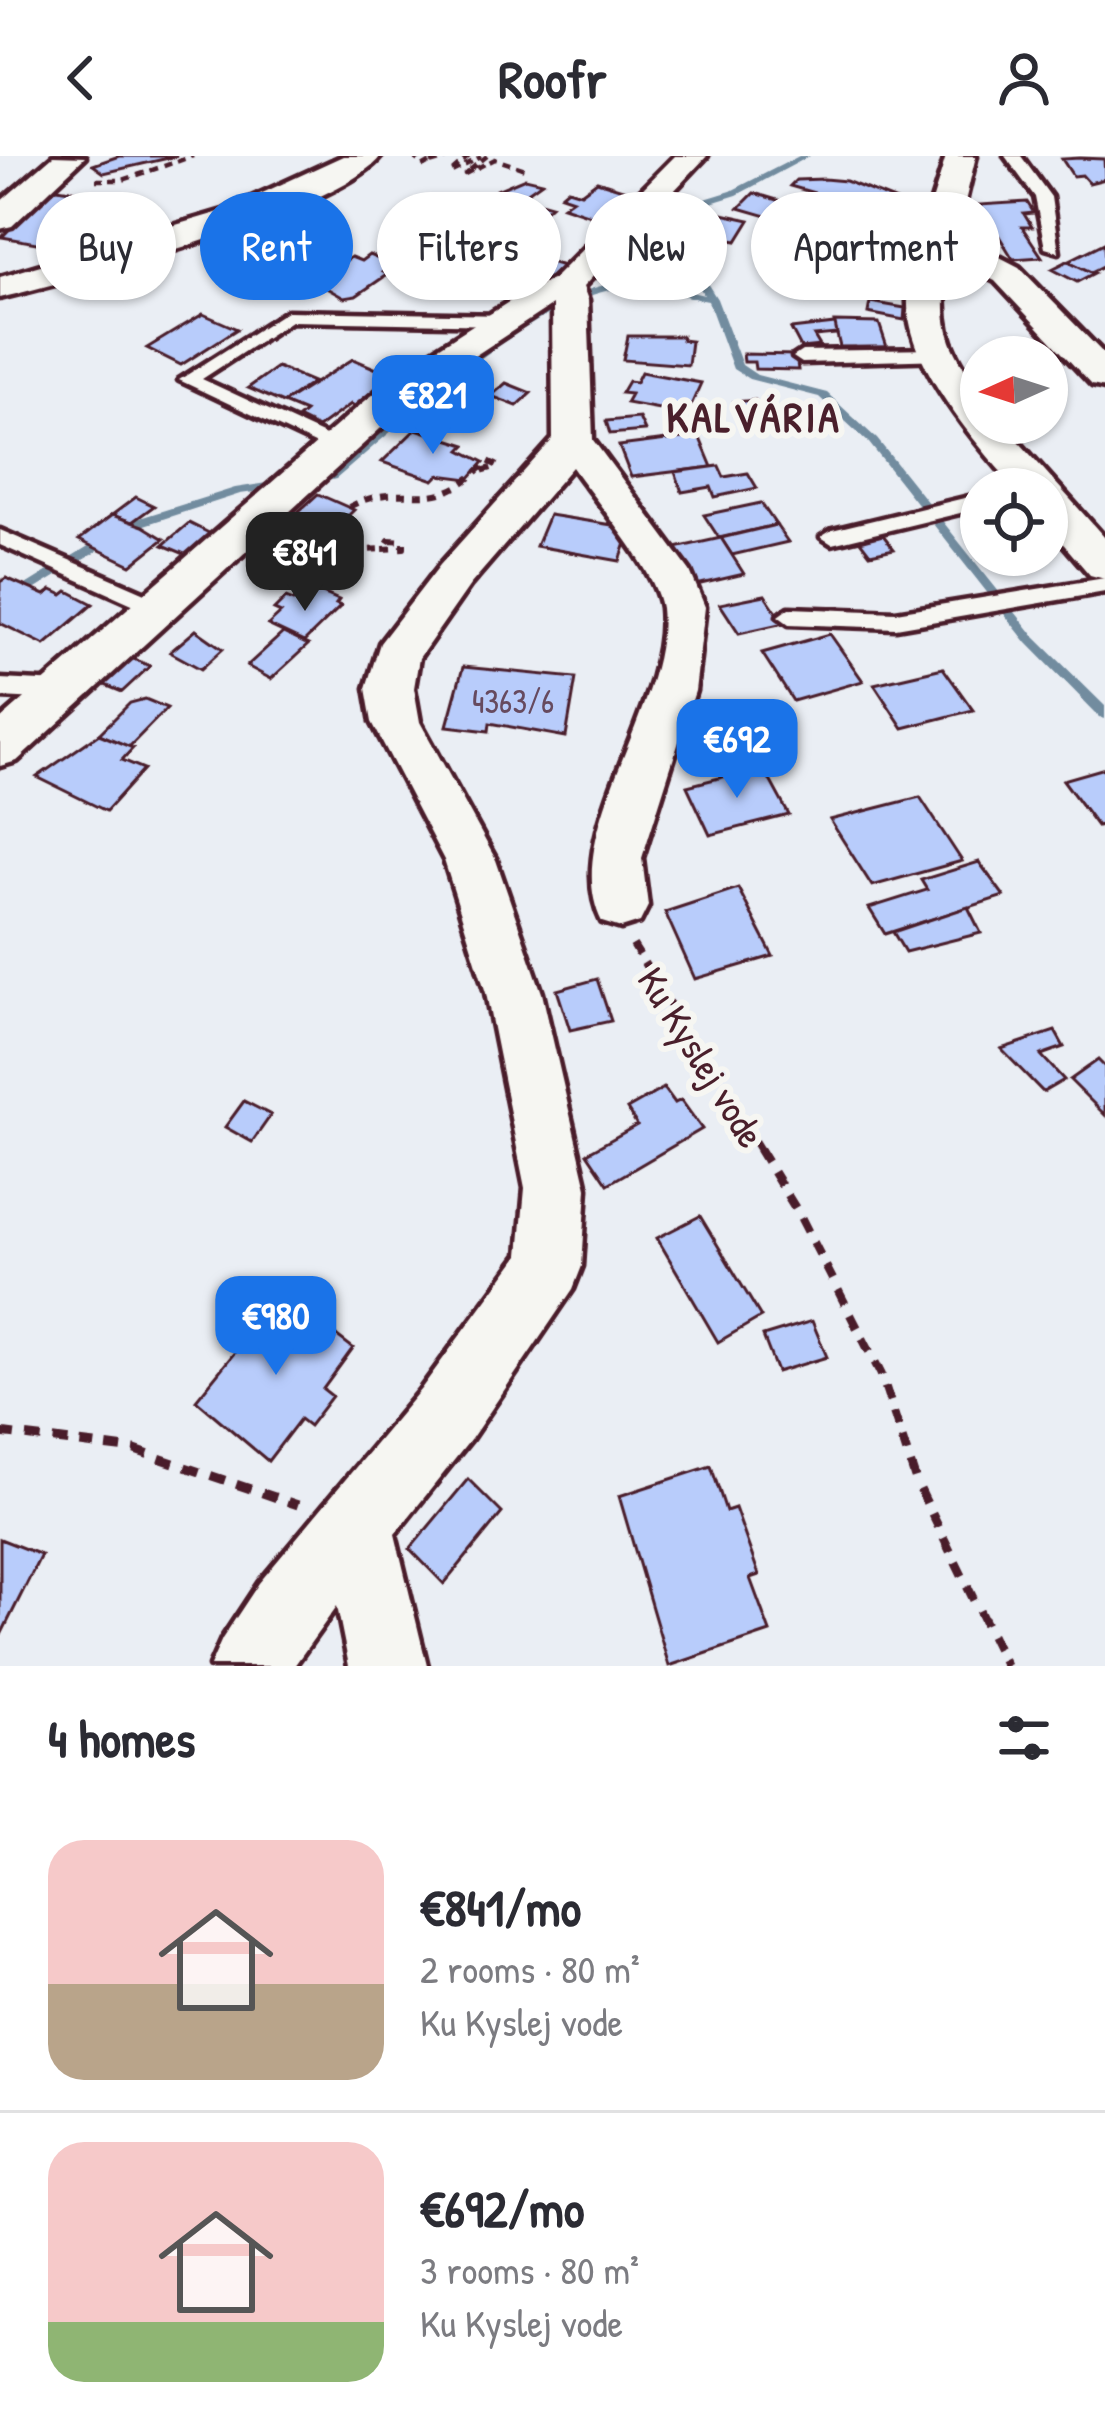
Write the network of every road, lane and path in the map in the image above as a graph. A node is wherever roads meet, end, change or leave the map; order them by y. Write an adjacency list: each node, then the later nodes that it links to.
1 (194, 156): 10 (path)
2 (366, 156): 16 (street)
3 (442, 156): 4 (path)
4 (455, 156)
5 (469, 156): 6 (path)
6 (484, 156): 11 (path)
7 (692, 156): 17 (street)
8 (961, 156): 12 (street)
9 (1013, 156): 14 (lane)
10 (70, 157): 13 (street)
11 (525, 170)
12 (943, 192)
13 (0, 219)
14 (1053, 248)
15 (1000, 271): 22 (street)
16 (0, 288)
17 (568, 300): 19 (street); 24 (street)
18 (927, 300): 20 (street)
19 (505, 320): 27 (street); 27 (lane)
20 (939, 355): 21 (lane); 23 (street)
21 (802, 357)
22 (1105, 377)
23 (960, 389)
24 (573, 441): 43 (street); 45 (street)
25 (998, 444): 26 (street)
26 (1018, 468)
27 (310, 470): 38 (street)
28 (478, 472): 30 (path)
29 (960, 506): 33 (lane)
30 (349, 508)
31 (1068, 523): 36 (street)
32 (0, 537): 38 (lane)
33 (832, 537)
34 (381, 552): 35 (path)
35 (302, 553)
36 (1105, 565)
37 (1105, 585): 39 (lane)
38 (156, 606): 41 (street)
39 (789, 616)
40 (0, 688): 41 (lane)
41 (61, 691): 42 (street)
42 (0, 748)
43 (621, 906): 48 (path, Ku Kyslej vode)
44 (0, 1433): 45 (path)
45 (356, 1524): 46 (street); 47 (street)
46 (278, 1647)
47 (388, 1666)
48 (1006, 1666)

